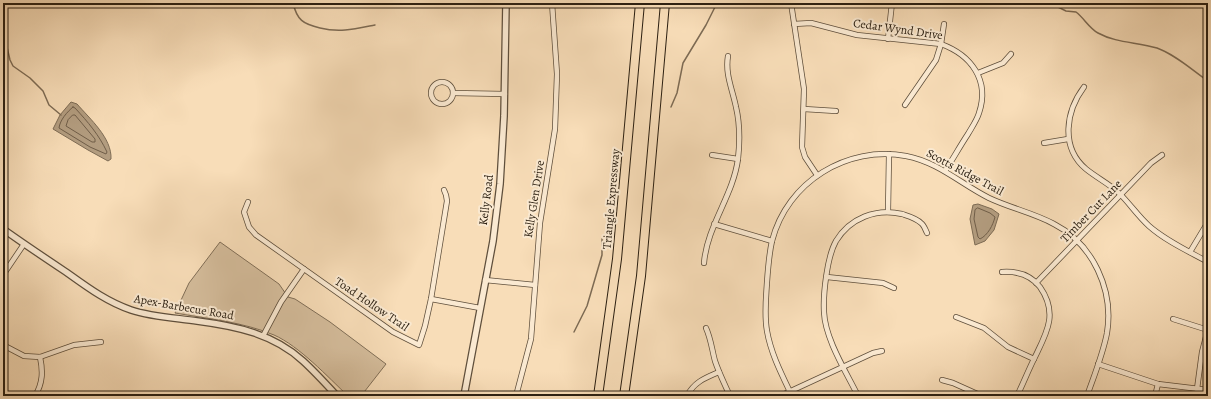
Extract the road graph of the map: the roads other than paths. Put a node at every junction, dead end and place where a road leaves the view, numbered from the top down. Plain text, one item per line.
1 (506, 3) edge
2 (552, 3) edge
3 (640, 3) edge
4 (665, 3) edge
5 (790, 3) edge
6 (892, 3) edge
7 (794, 24) junction
8 (944, 24) dead end
9 (888, 39) junction
10 (941, 44) junction
11 (1011, 54) dead end
12 (728, 56) dead end
13 (978, 73) junction
14 (1084, 87) dead end
15 (453, 93) junction
16 (505, 94) junction
17 (905, 105) dead end
18 (804, 110) junction
19 (836, 111) dead end
20 (1068, 139) junction
21 (1044, 143) dead end
22 (889, 154) junction
23 (712, 155) dead end
24 (1162, 155) dead end
25 (738, 159) junction
26 (945, 171) junction
27 (817, 175) junction
28 (444, 190) dead end
29 (1121, 195) junction
30 (248, 202) dead end
31 (888, 212) junction
32 (1208, 222) edge
33 (714, 224) junction
34 (3, 230) edge
35 (927, 233) dead end
36 (1077, 240) junction
37 (772, 241) junction
38 (24, 244) junction
39 (1190, 252) junction
40 (1208, 262) edge
41 (704, 263) dead end
42 (304, 269) junction
43 (1002, 272) dead end
44 (3, 275) edge
45 (827, 277) junction
46 (485, 280) junction
47 (1036, 282) junction
48 (534, 285) junction
49 (894, 288) dead end
50 (431, 299) junction
51 (480, 308) junction
52 (956, 317) dead end
53 (1173, 319) dead end
54 (706, 328) dead end
55 (1208, 329) edge
56 (263, 336) junction
57 (101, 342) dead end
58 (3, 345) edge
59 (882, 351) dead end
60 (40, 357) junction
61 (1034, 360) junction
62 (1098, 364) junction
63 (843, 366) junction
64 (719, 372) junction
65 (942, 380) dead end
66 (1158, 384) junction
67 (1198, 389) junction
68 (1208, 390) edge
69 (36, 394) edge
70 (791, 394) edge
71 (43, 396) edge
72 (337, 396) edge
73 (464, 396) edge
74 (516, 396) edge
75 (598, 396) edge
76 (624, 396) edge
77 (687, 396) edge
78 (730, 396) edge
79 (780, 396) edge
80 (859, 396) edge
81 (982, 396) edge
82 (1017, 396) edge
83 (1086, 396) edge
84 (1155, 396) edge

1 - 16 street, Kelly Road
2 - 48 street, Kelly Glen Drive
3 - 75 highway, Triangle Expressway
4 - 76 highway
5 - 7 street
6 - 9 street
7 - 9 street, Cedar Wynd Drive
7 - 18 street
8 - 10 street
9 - 10 street, Cedar Wynd Drive
10 - 13 street, Cedar Wynd Drive
10 - 17 street
11 - 13 street
12 - 25 street
13 - 26 street, Cedar Wynd Drive
14 - 20 street
15 - 15 street
15 - 16 street
16 - 46 street, Kelly Road
18 - 19 street
18 - 27 street
20 - 21 street
20 - 29 street
22 - 26 street, Scotts Ridge Trail
22 - 27 street, Scotts Ridge Trail
22 - 31 street
23 - 25 street
24 - 29 street, Timber Cut Lane
25 - 33 street
26 - 36 street, Scotts Ridge Trail
27 - 37 street, Scotts Ridge Trail
28 - 50 street, Toad Hollow Trail
29 - 36 street, Timber Cut Lane
29 - 39 street
30 - 42 street, Toad Hollow Trail
31 - 35 street
31 - 45 street
32 - 39 street
33 - 37 street
33 - 41 street
34 - 38 street, Apex-Barbecue Road
36 - 47 street, Timber Cut Lane
36 - 62 street, Scotts Ridge Trail
37 - 70 street, Scotts Ridge Trail
38 - 44 street
38 - 56 street, Apex-Barbecue Road
39 - 40 street
42 - 50 street, Toad Hollow Trail
42 - 56 street
43 - 47 street
45 - 49 street
45 - 63 street
46 - 48 street
46 - 51 street, Kelly Road
47 - 61 street
48 - 74 street, Kelly Glen Drive
50 - 51 street
51 - 73 street, Kelly Road
52 - 61 street
53 - 55 street
54 - 64 street
55 - 67 street
56 - 72 street, Apex-Barbecue Road
57 - 60 street
58 - 60 street
59 - 63 street
60 - 69 street
61 - 82 street
62 - 66 street
62 - 83 street, Scotts Ridge Trail
63 - 70 street
63 - 80 street
64 - 77 street
64 - 78 street
65 - 81 street
66 - 67 street
66 - 84 street
67 - 68 street
69 - 71 street
70 - 79 street

